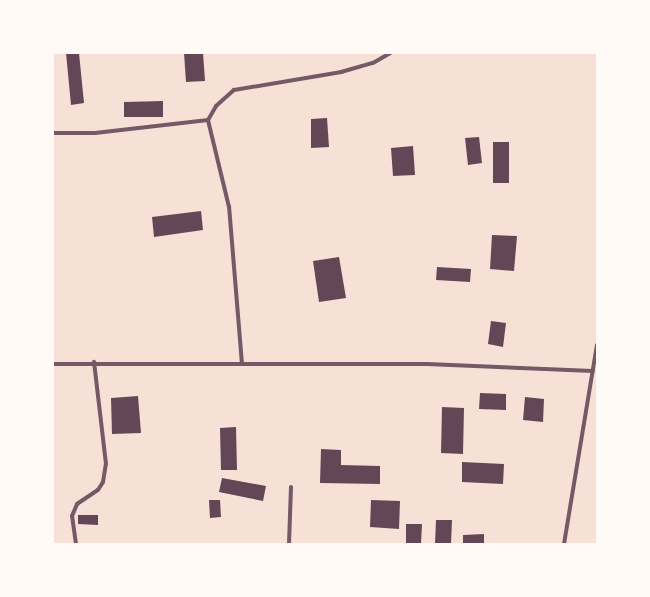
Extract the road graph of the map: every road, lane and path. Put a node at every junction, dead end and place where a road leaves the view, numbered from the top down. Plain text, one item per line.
1 (390, 53) edge
2 (208, 120) junction
3 (53, 133) edge
4 (597, 345) edge
5 (94, 362) junction
6 (53, 364) edge
7 (242, 364) junction
8 (593, 371) junction
9 (291, 487) dead end
10 (76, 544) edge
11 (290, 544) edge
12 (564, 544) edge

1 - 2 street
2 - 3 street
2 - 7 street
4 - 8 street
5 - 6 street
5 - 7 street
5 - 10 street
7 - 8 street
8 - 12 street
9 - 11 street

